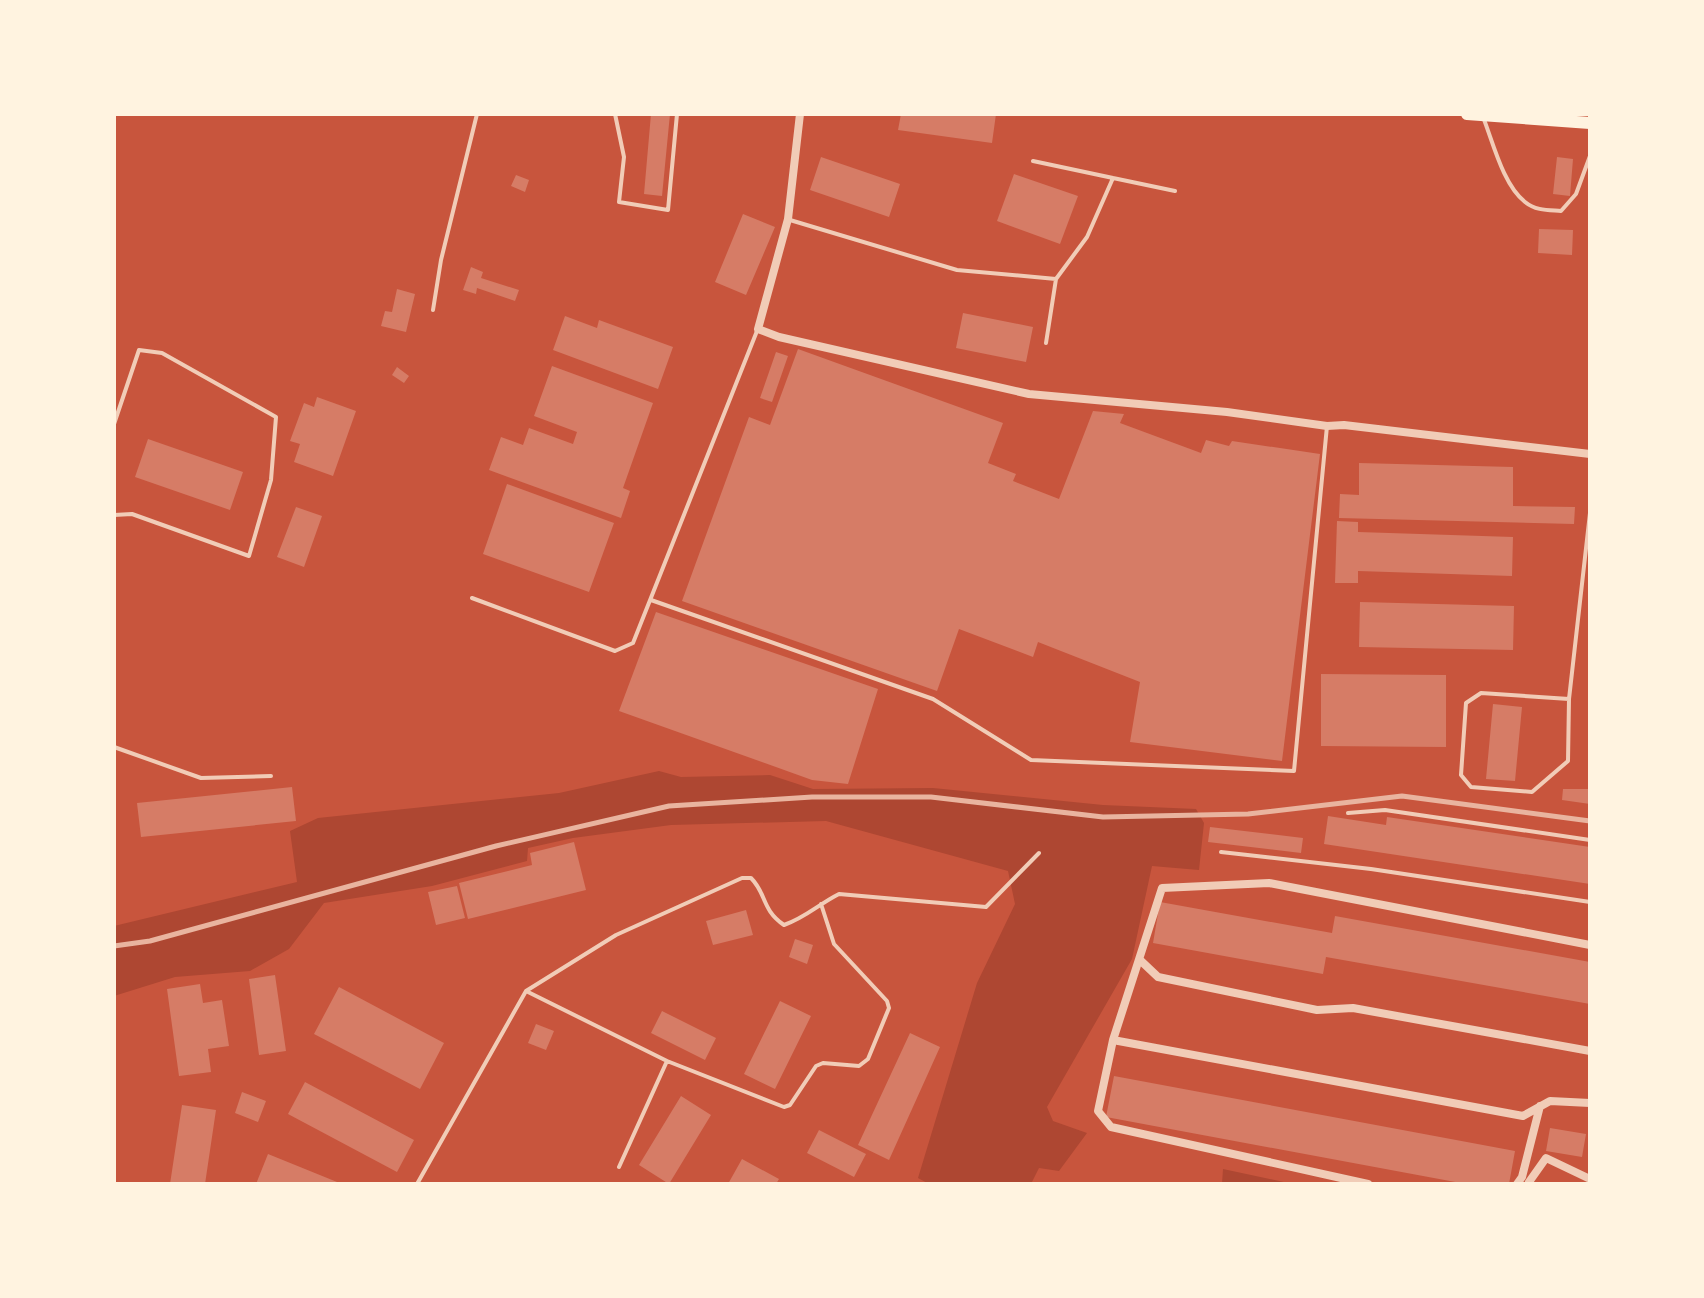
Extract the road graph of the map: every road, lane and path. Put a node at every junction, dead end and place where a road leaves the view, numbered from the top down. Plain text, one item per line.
1 (477, 114) edge
2 (615, 114) edge
3 (677, 114) edge
4 (800, 114) edge
5 (1467, 114) edge
6 (1482, 115) edge
7 (1590, 123) edge
8 (1590, 156) edge
9 (1033, 161) dead end
10 (1113, 178) junction
11 (1175, 191) dead end
12 (788, 219) junction
13 (1056, 279) junction
14 (433, 310) dead end
15 (758, 329) junction
16 (1046, 343) dead end
17 (114, 424) edge
18 (1327, 426) junction
19 (1590, 454) edge
20 (1590, 513) edge
21 (114, 515) edge
22 (472, 598) dead end
23 (651, 600) junction
24 (1569, 699) junction
25 (114, 747) edge
26 (271, 776) dead end
27 (1348, 813) dead end
28 (1590, 840) edge
29 (1221, 852) dead end
30 (1039, 853) dead end
31 (1590, 902) edge
32 (821, 903) junction
33 (1590, 945) edge
34 (1140, 960) junction
35 (526, 991) junction
36 (1113, 1040) junction
37 (1590, 1051) edge
38 (667, 1061) junction
39 (1590, 1103) edge
40 (1540, 1106) junction
41 (619, 1167) dead end
42 (1590, 1179) edge
43 (1528, 1183) edge
44 (417, 1184) edge
45 (1368, 1184) edge
46 (1517, 1184) edge

1 - 14 lane
2 - 3 lane
4 - 12 street
5 - 6 main road
6 - 7 main road
6 - 8 lane
9 - 10 lane
10 - 11 lane
10 - 13 lane
12 - 13 lane
12 - 15 street
13 - 16 lane
15 - 18 street
15 - 23 lane
17 - 21 lane
18 - 19 street
18 - 23 lane
20 - 24 lane
22 - 23 lane
24 - 24 lane
25 - 26 lane
27 - 28 lane
29 - 31 lane
30 - 32 lane
32 - 35 lane
32 - 38 lane
33 - 34 street
34 - 36 street
34 - 37 street
35 - 38 lane
35 - 44 lane
36 - 40 street
36 - 45 street
38 - 41 lane
39 - 40 street
40 - 46 street
42 - 43 street

